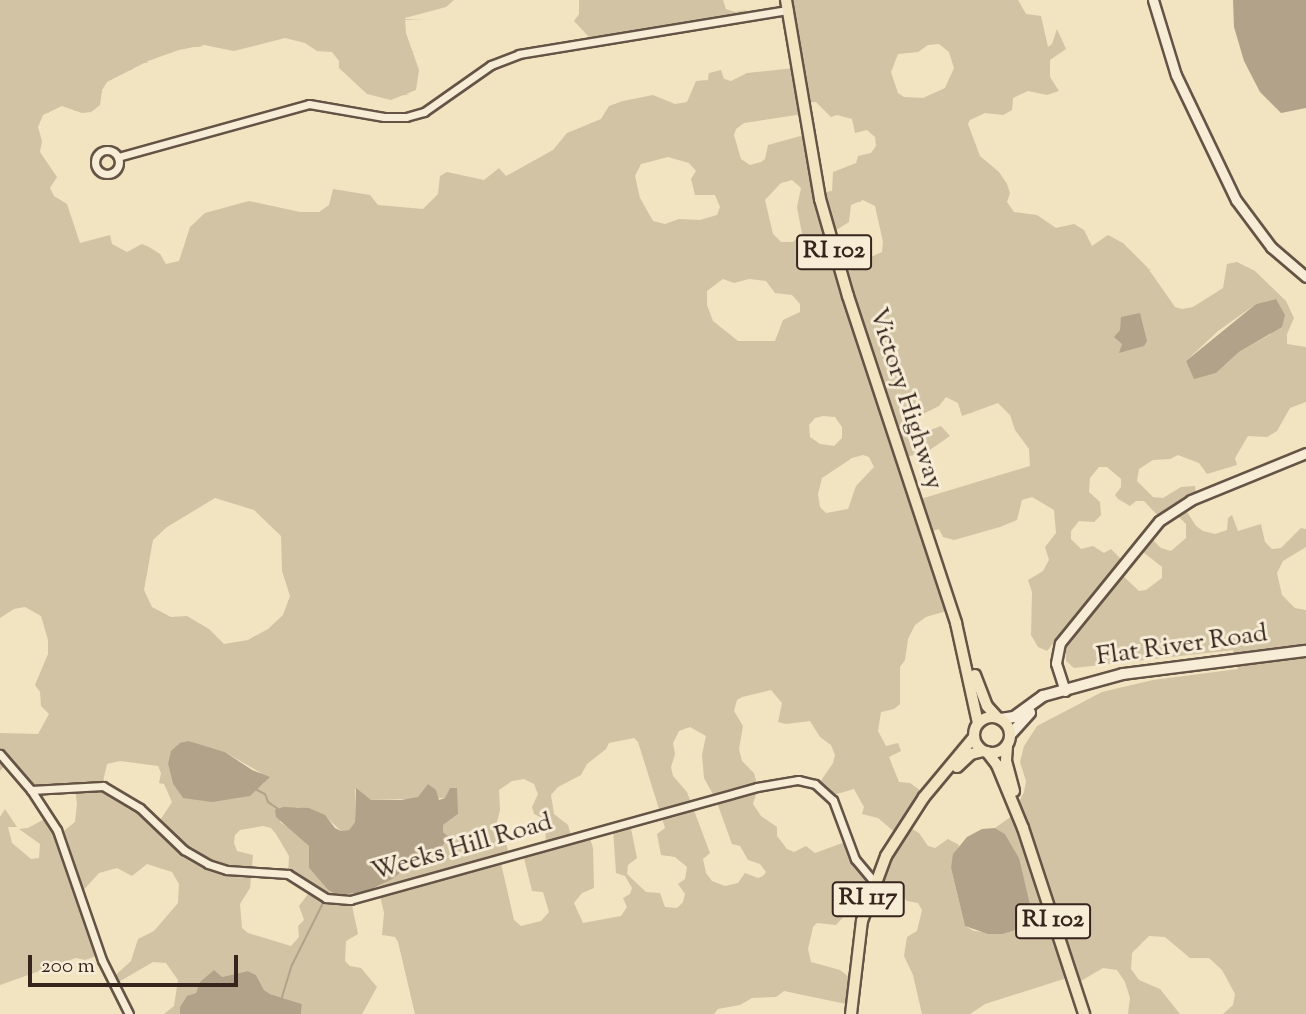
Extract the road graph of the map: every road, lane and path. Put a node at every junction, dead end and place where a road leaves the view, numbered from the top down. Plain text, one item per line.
1 (1153, 0) edge
2 (787, 5) edge
3 (118, 157) dead end
4 (1306, 277) edge
5 (1306, 453) edge
6 (962, 644) junction
7 (1306, 652) edge
8 (1065, 691) junction
9 (999, 718) junction
10 (978, 723) junction
11 (974, 737) junction
12 (1009, 740) junction
13 (985, 752) junction
14 (0, 754) edge
15 (31, 790) junction
16 (924, 797) junction
17 (1023, 828) junction
18 (874, 882) junction
19 (129, 1014) edge
20 (851, 1014) edge
21 (1084, 1014) edge

1 - 4 street
2 - 3 street
2 - 6 main road, Victory Highway / RI 102
5 - 8 street
6 - 9 main road, Victory Highway / RI 102
6 - 10 main road, Victory Highway / RI 102
7 - 8 main road, Flat River Road
8 - 9 main road, Flat River Road
8 - 12 main road, Flat River Road
9 - 10 main road
9 - 12 main road
10 - 11 main road
11 - 13 main road
11 - 16 main road
12 - 13 main road
12 - 17 main road, RI 102
13 - 16 main road, RI 117
13 - 17 main road, RI 102
14 - 15 street
15 - 18 street, Weeks Hill Road
15 - 19 street
16 - 18 main road, RI 117
17 - 21 main road, RI 102
18 - 20 main road, RI 117

